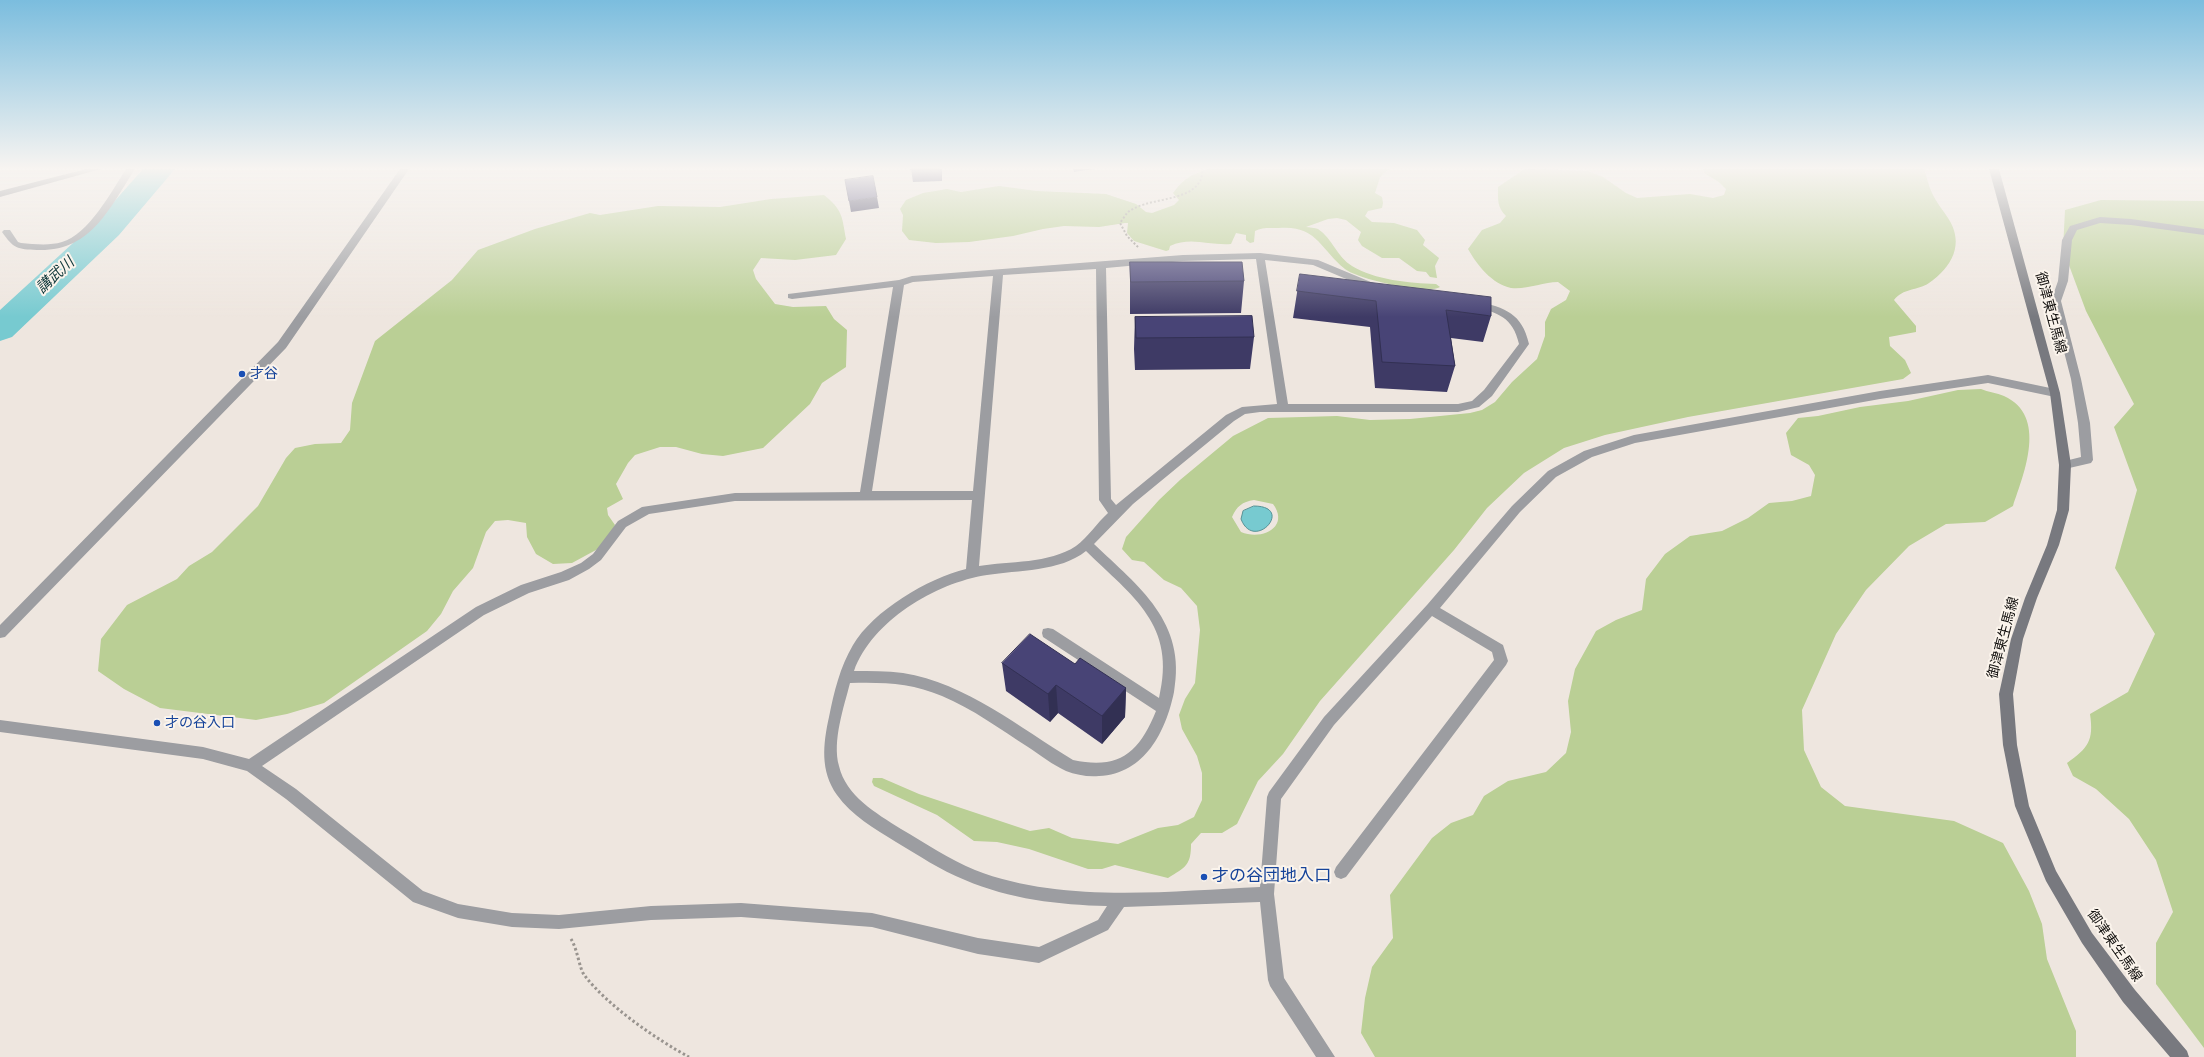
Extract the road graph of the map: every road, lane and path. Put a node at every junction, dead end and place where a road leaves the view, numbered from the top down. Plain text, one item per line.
1 (96, 218) edge
2 (371, 218) edge
3 (1122, 218) edge
4 (2007, 218) edge
5 (7, 232) dead end
6 (2204, 232) edge
7 (1145, 246) dead end
8 (1260, 256) junction
9 (1101, 265) junction
10 (998, 273) junction
11 (900, 283) junction
12 (1382, 289) edge
13 (792, 296) dead end
14 (1466, 302) edge
15 (2055, 393) junction
16 (1283, 408) junction
17 (2065, 465) junction
18 (978, 495) junction
19 (865, 496) junction
20 (1116, 513) junction
21 (1086, 543) junction
22 (972, 572) junction
23 (1431, 609) junction
24 (0, 633) edge
25 (1048, 633) dead end
26 (846, 677) junction
27 (1164, 709) junction
28 (0, 726) edge
29 (251, 766) junction
30 (1341, 872) dead end
31 (1267, 894) junction
32 (1120, 899) junction
33 (559, 922) junction
34 (689, 1057) edge
35 (1327, 1057) edge
36 (2181, 1057) edge

1 - 5 street
2 - 24 street
3 - 7 path
4 - 15 main road, 御津東生馬線
6 - 17 street
8 - 9 street
8 - 12 street
8 - 16 street
9 - 10 street
9 - 20 street
10 - 11 street
10 - 18 street
11 - 13 street
11 - 19 street
14 - 16 street
15 - 17 main road, 御津東生馬線
15 - 23 street
16 - 20 street
17 - 36 main road, 御津東生馬線
18 - 19 street
18 - 22 street
19 - 29 street
20 - 21 street
21 - 22 street
21 - 27 street
22 - 26 street
23 - 30 street
23 - 31 street
25 - 27 street
26 - 27 street
26 - 32 street
28 - 29 street
29 - 33 street
31 - 32 street
31 - 35 street
32 - 33 street
33 - 34 path

